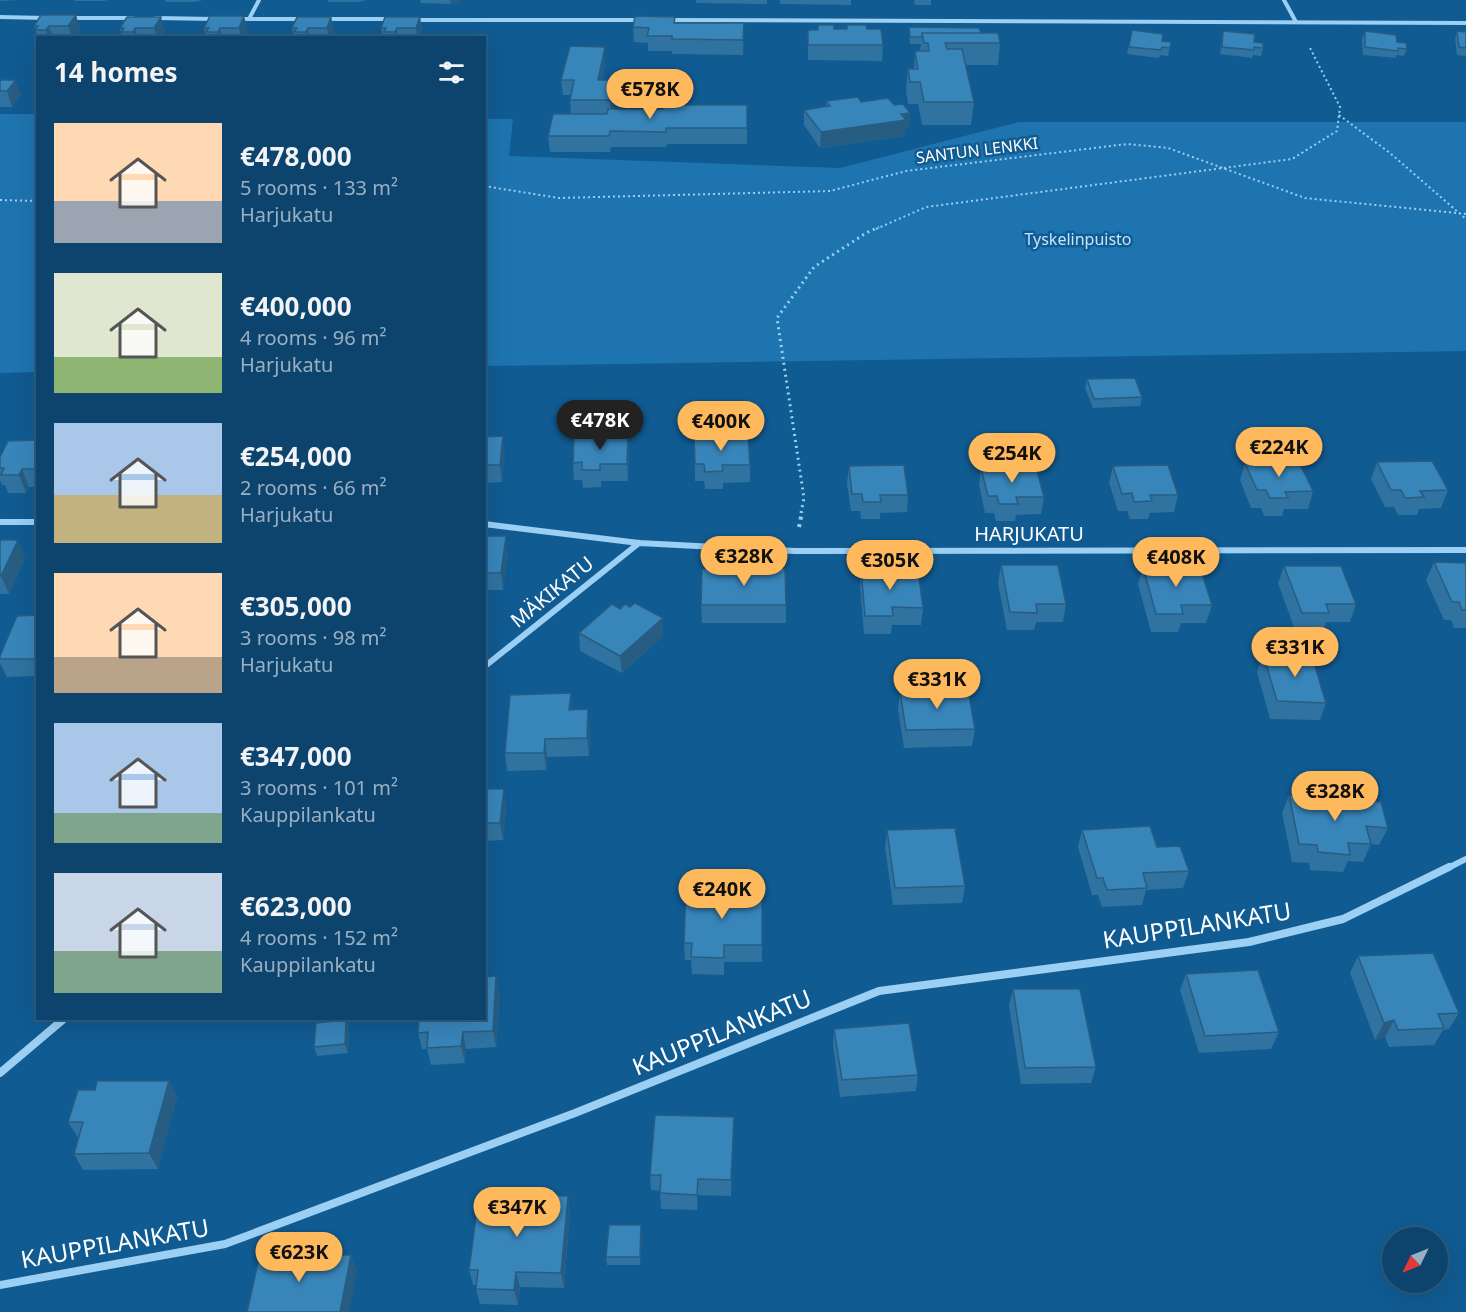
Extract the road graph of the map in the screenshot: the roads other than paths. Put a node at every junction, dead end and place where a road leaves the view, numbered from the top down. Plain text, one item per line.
1 (259, 0) edge
2 (1284, 0) edge
3 (0, 17) edge
4 (46, 18) edge
5 (58, 18) edge
6 (142, 18) edge
7 (154, 18) edge
8 (225, 19) edge
9 (237, 19) edge
10 (249, 19) junction
11 (309, 19) edge
12 (320, 19) edge
13 (392, 20) edge
14 (404, 20) edge
15 (642, 20) edge
16 (665, 20) edge
17 (1296, 22) junction
18 (1466, 23) edge
19 (0, 522) edge
20 (36, 522) edge
21 (486, 524) edge
22 (639, 543) junction
23 (1466, 549) edge
24 (486, 665) edge
25 (1466, 859) edge
26 (63, 1020) edge
27 (0, 1073) edge
28 (0, 1285) edge

1 - 10 street
2 - 17 street
3 - 4 street
5 - 6 street
7 - 8 street
9 - 10 street
10 - 11 street
12 - 13 street
14 - 15 street
16 - 17 street
17 - 18 street
19 - 20 street
21 - 22 street, HARJUKATU
22 - 23 street, HARJUKATU
22 - 24 street, MÄKIKATU
25 - 28 street, KAUPPILANKATU
26 - 27 street

